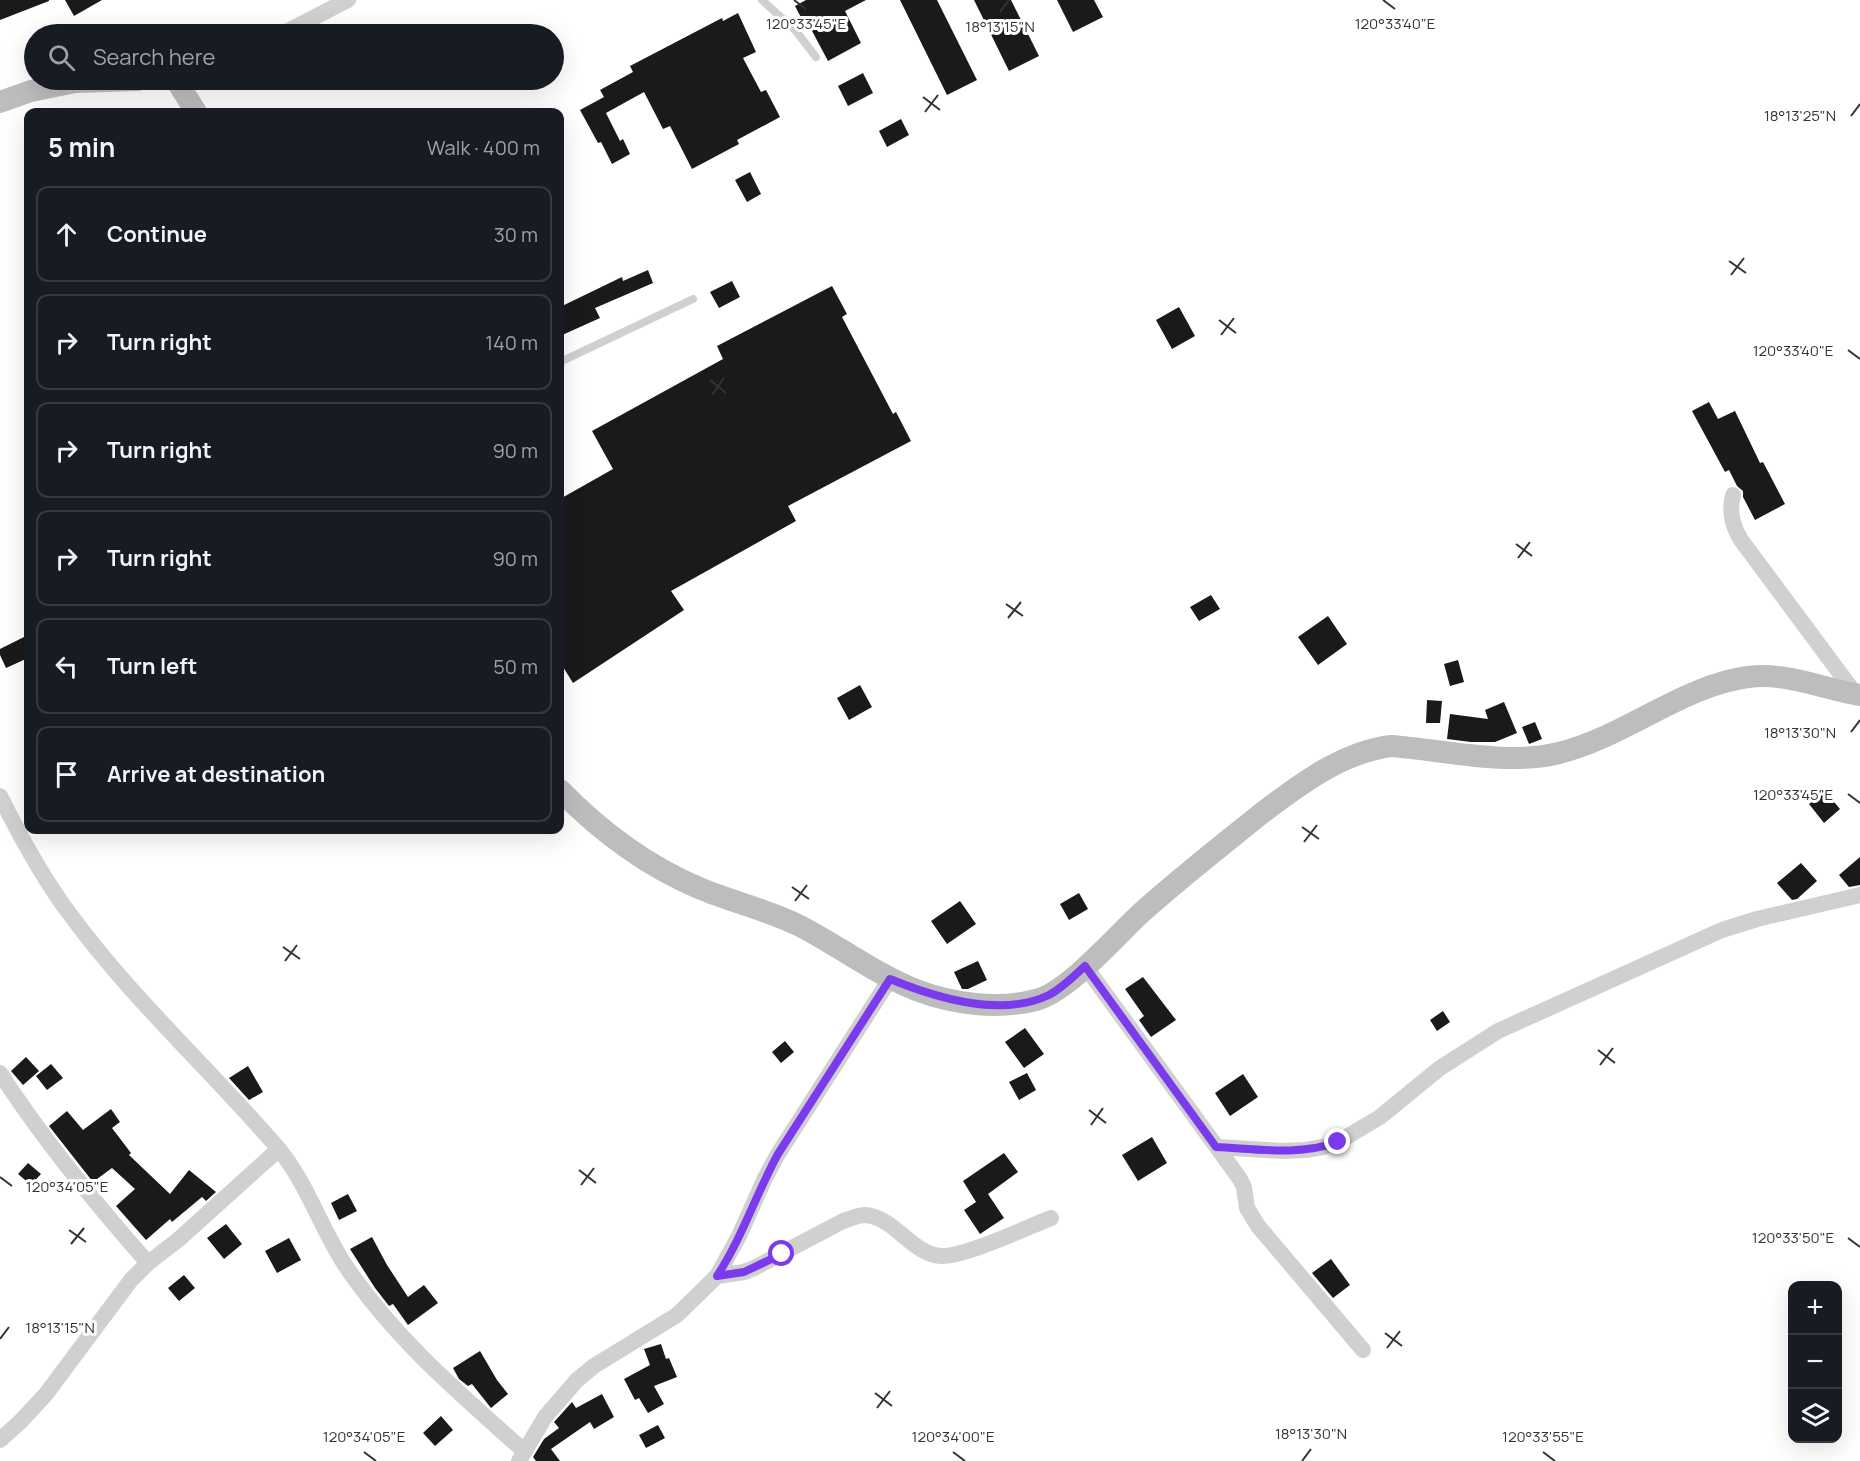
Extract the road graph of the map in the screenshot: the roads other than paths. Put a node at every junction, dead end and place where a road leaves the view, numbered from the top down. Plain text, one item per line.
1 (348, 0) edge
2 (762, 0) edge
3 (301, 24) edge
4 (816, 57) dead end
5 (37, 90) edge
6 (183, 90) edge
7 (0, 102) edge
8 (194, 108) edge
9 (693, 299) dead end
10 (564, 360) edge
11 (1733, 495) dead end
12 (1858, 696) edge
13 (564, 794) edge
14 (0, 796) edge
15 (1860, 895) edge
16 (1085, 966) junction
17 (890, 979) junction
18 (0, 1073) edge
19 (1216, 1147) junction
20 (279, 1149) junction
21 (1051, 1218) dead end
22 (148, 1263) junction
23 (717, 1276) junction
24 (1363, 1350) dead end
25 (0, 1440) edge
26 (522, 1456) edge

1 - 3 street
2 - 4 lane
5 - 7 street
6 - 8 street
9 - 10 lane
11 - 12 street
12 - 16 street
13 - 17 street
14 - 20 street
15 - 19 street
16 - 17 street
16 - 19 street
17 - 23 street
18 - 22 street
19 - 24 street
20 - 22 street
20 - 26 street
21 - 23 street
22 - 25 street
23 - 26 street

